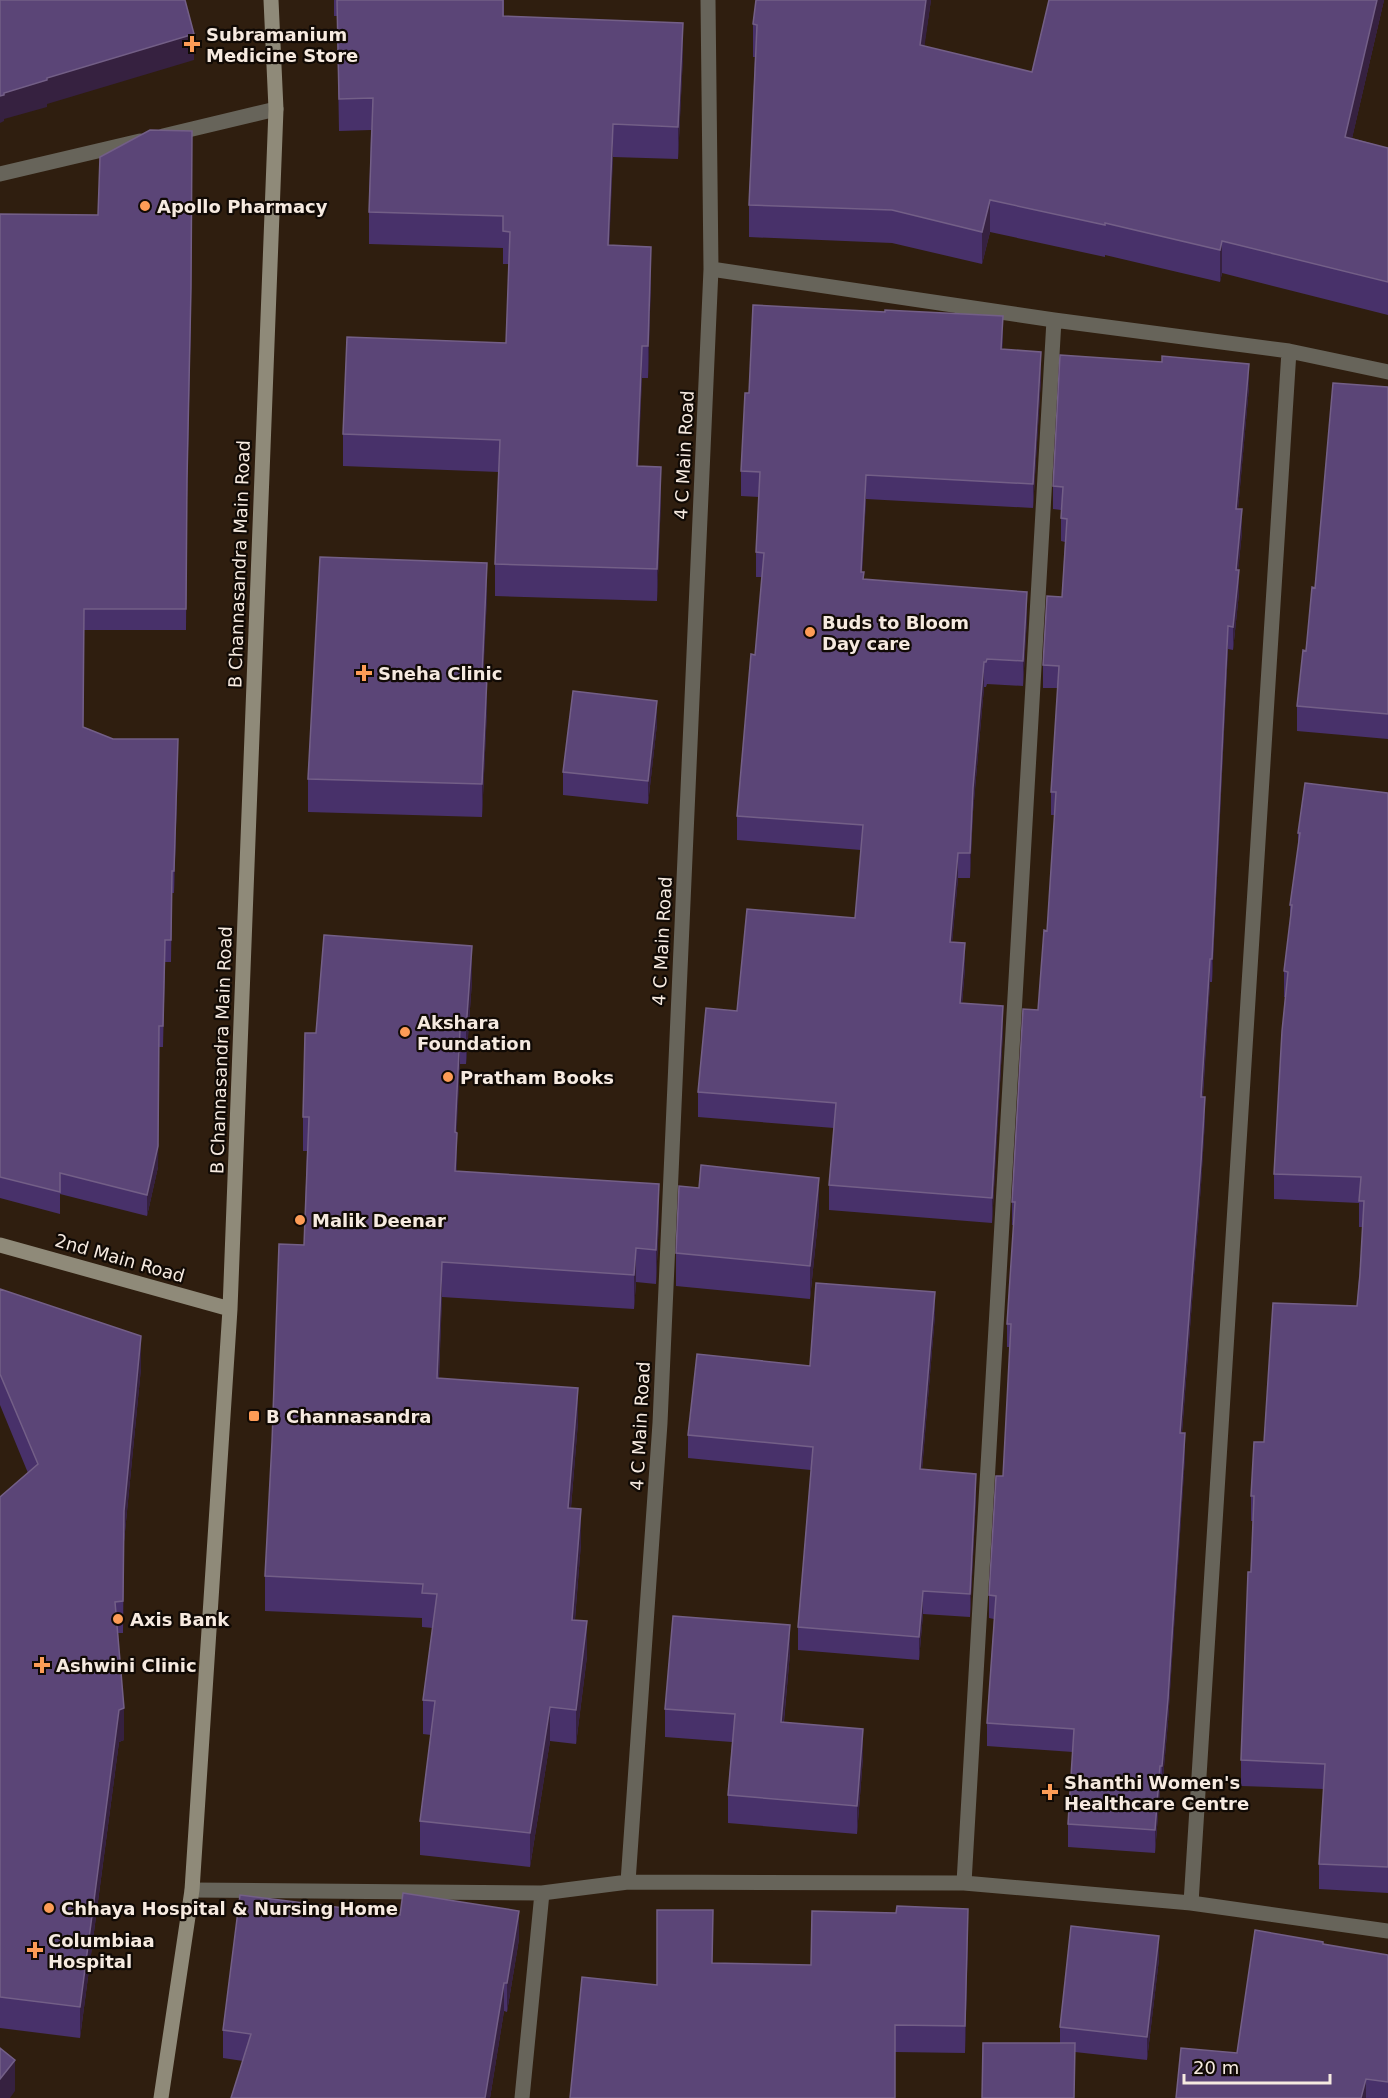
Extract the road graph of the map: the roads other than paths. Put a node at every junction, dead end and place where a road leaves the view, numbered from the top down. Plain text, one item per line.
1 (271, 0) edge
2 (708, 0) edge
3 (276, 109) junction
4 (0, 174) edge
5 (711, 269) junction
6 (1054, 320) junction
7 (1289, 351) junction
8 (1388, 372) edge
9 (0, 1245) edge
10 (230, 1309) junction
11 (628, 1882) junction
12 (964, 1883) junction
13 (192, 1890) junction
14 (542, 1893) junction
15 (1191, 1903) junction
16 (1388, 1931) edge
17 (161, 2098) edge
18 (522, 2098) edge

1 - 3 street, B Channasandra Main Road
2 - 5 street, 4 C Main Road
3 - 4 street
3 - 10 street, B Channasandra Main Road
5 - 6 street
5 - 11 street, 4 C Main Road
6 - 7 street
6 - 12 street
7 - 8 street
7 - 15 street
9 - 10 street, 2nd Main Road
10 - 13 street, B Channasandra Main Road
11 - 12 street
11 - 14 street
12 - 15 street
13 - 14 street
13 - 17 street, B Channasandra Main Road
14 - 18 street
15 - 16 street

